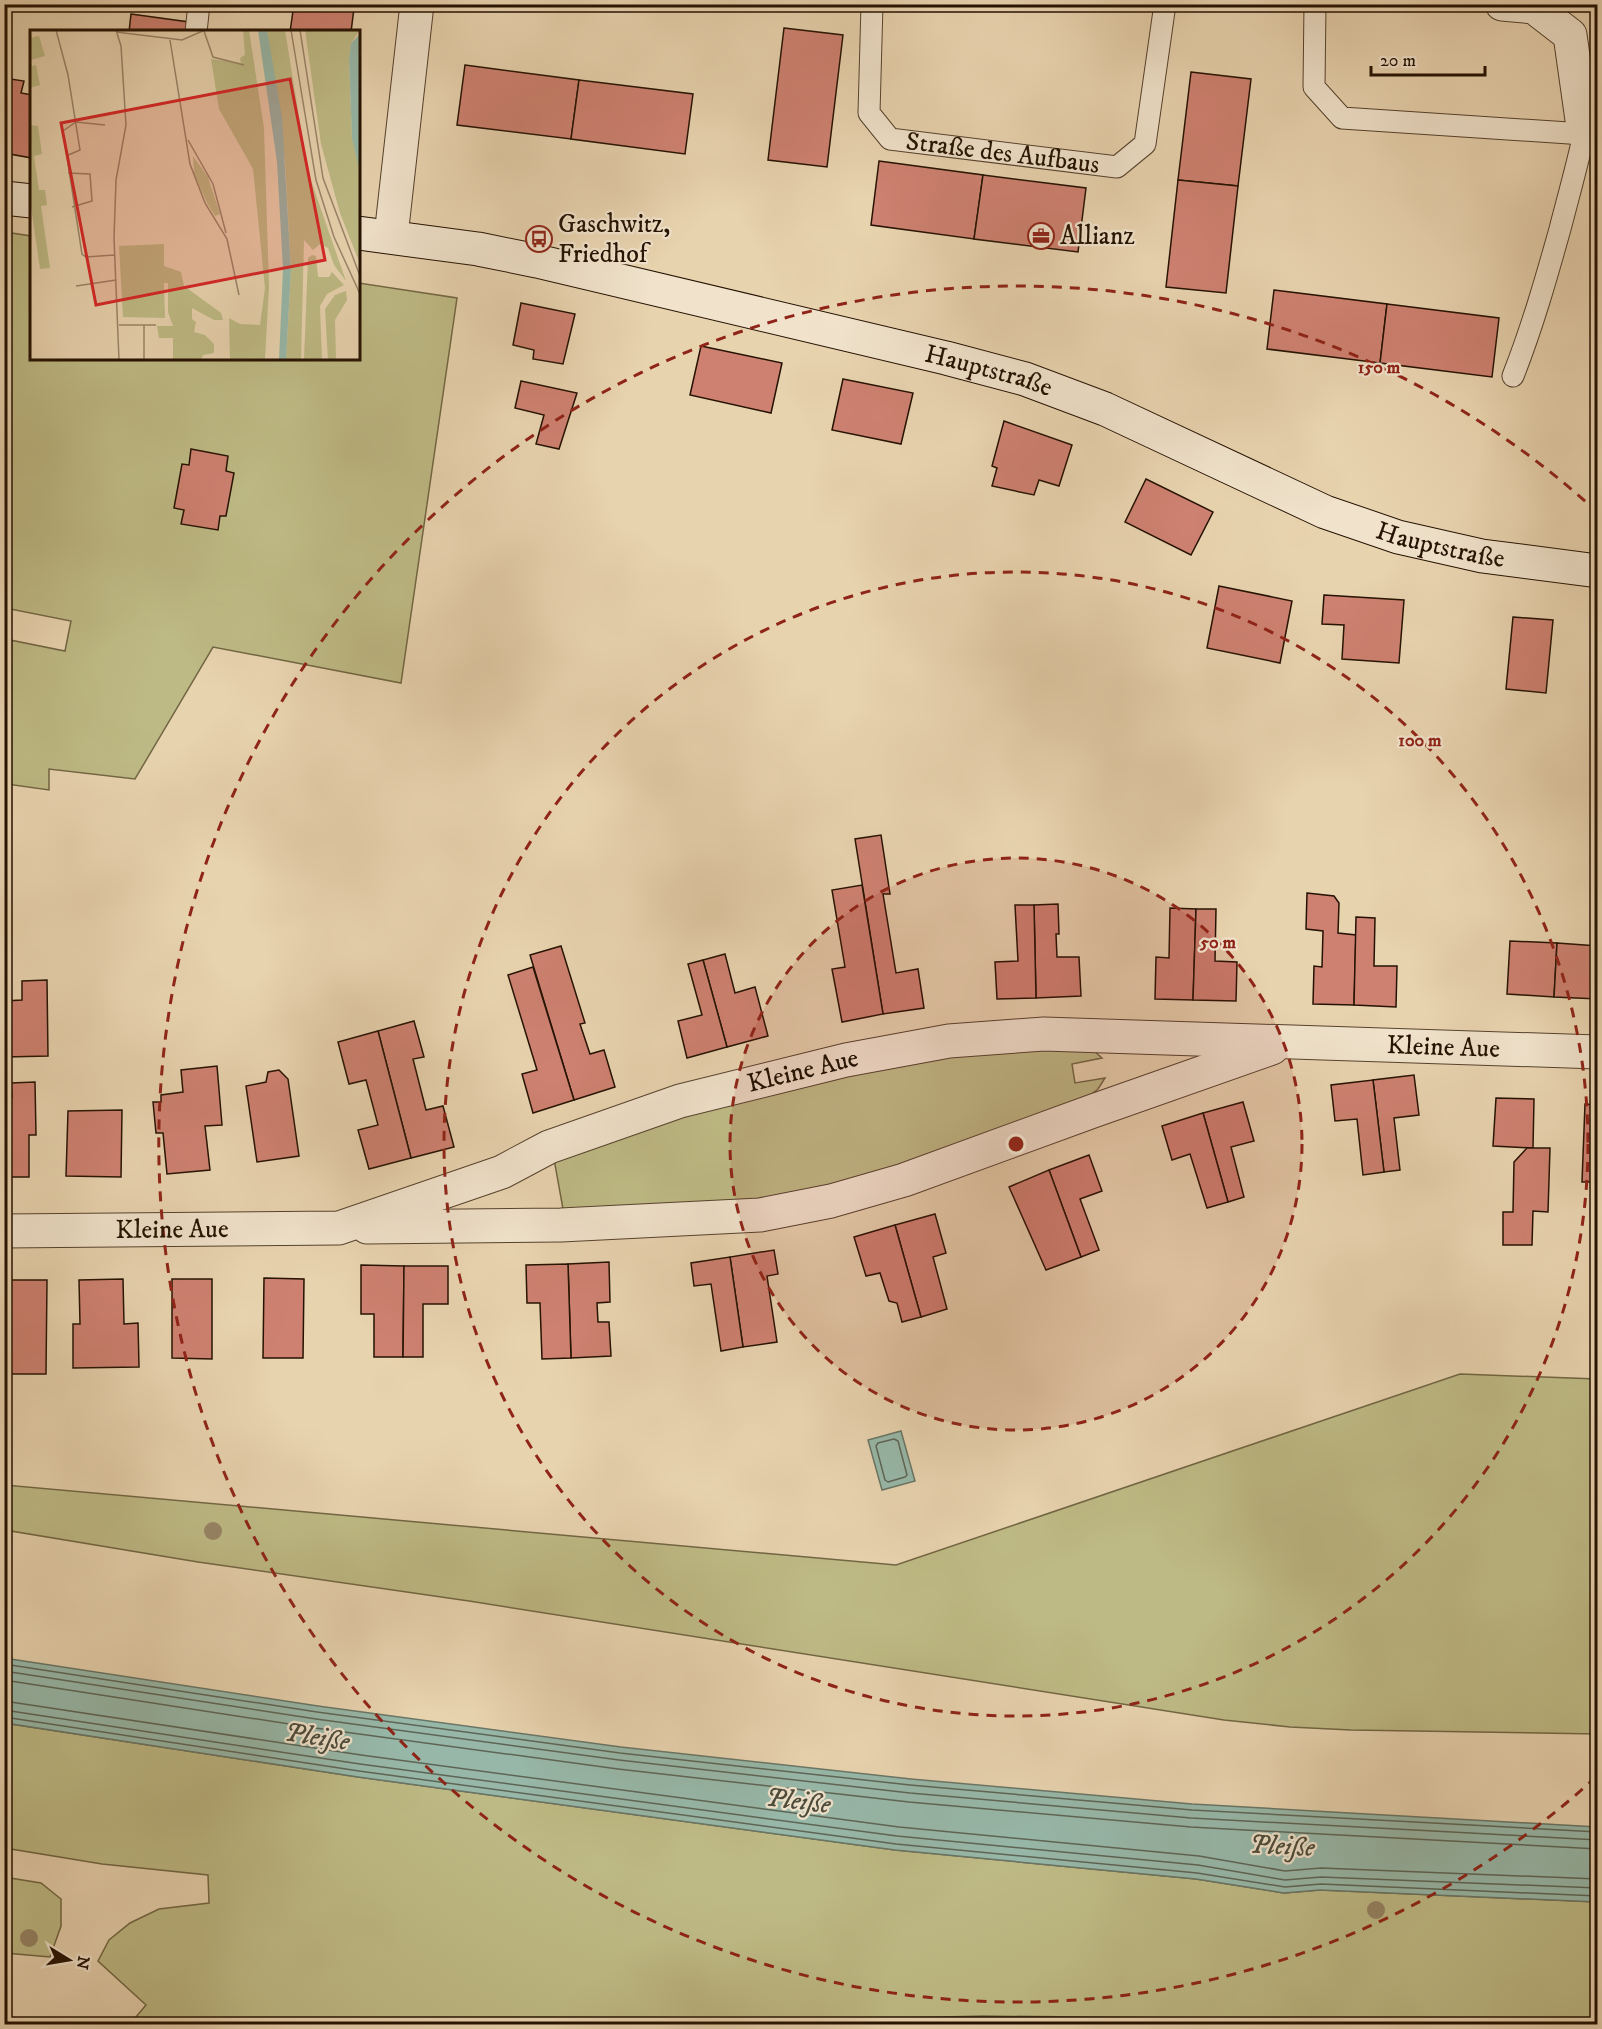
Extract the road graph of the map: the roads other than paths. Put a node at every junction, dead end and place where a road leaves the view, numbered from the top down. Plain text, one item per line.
1 (199, 4) edge
2 (417, 4) edge
3 (872, 4) edge
4 (1165, 4) edge
5 (1315, 4) edge
6 (1502, 4) edge
7 (196, 30) edge
8 (1591, 134) edge
9 (4, 198) edge
10 (30, 201) edge
11 (360, 233) edge
12 (391, 236) junction
13 (1513, 376) dead end
14 (1598, 571) edge
15 (1290, 1042) junction
16 (1598, 1052) edge
17 (339, 1228) junction
18 (4, 1231) edge

1 - 7 lane
2 - 12 street
3 - 4 lane, Straße des Aufbaus
5 - 8 lane
6 - 8 street
8 - 13 lane
9 - 10 street
11 - 12 street, Hauptstraße
12 - 14 street, Hauptstraße
15 - 16 street, Kleine Aue
15 - 17 street, Kleine Aue
15 - 17 street, Kleine Aue
17 - 18 street, Kleine Aue

